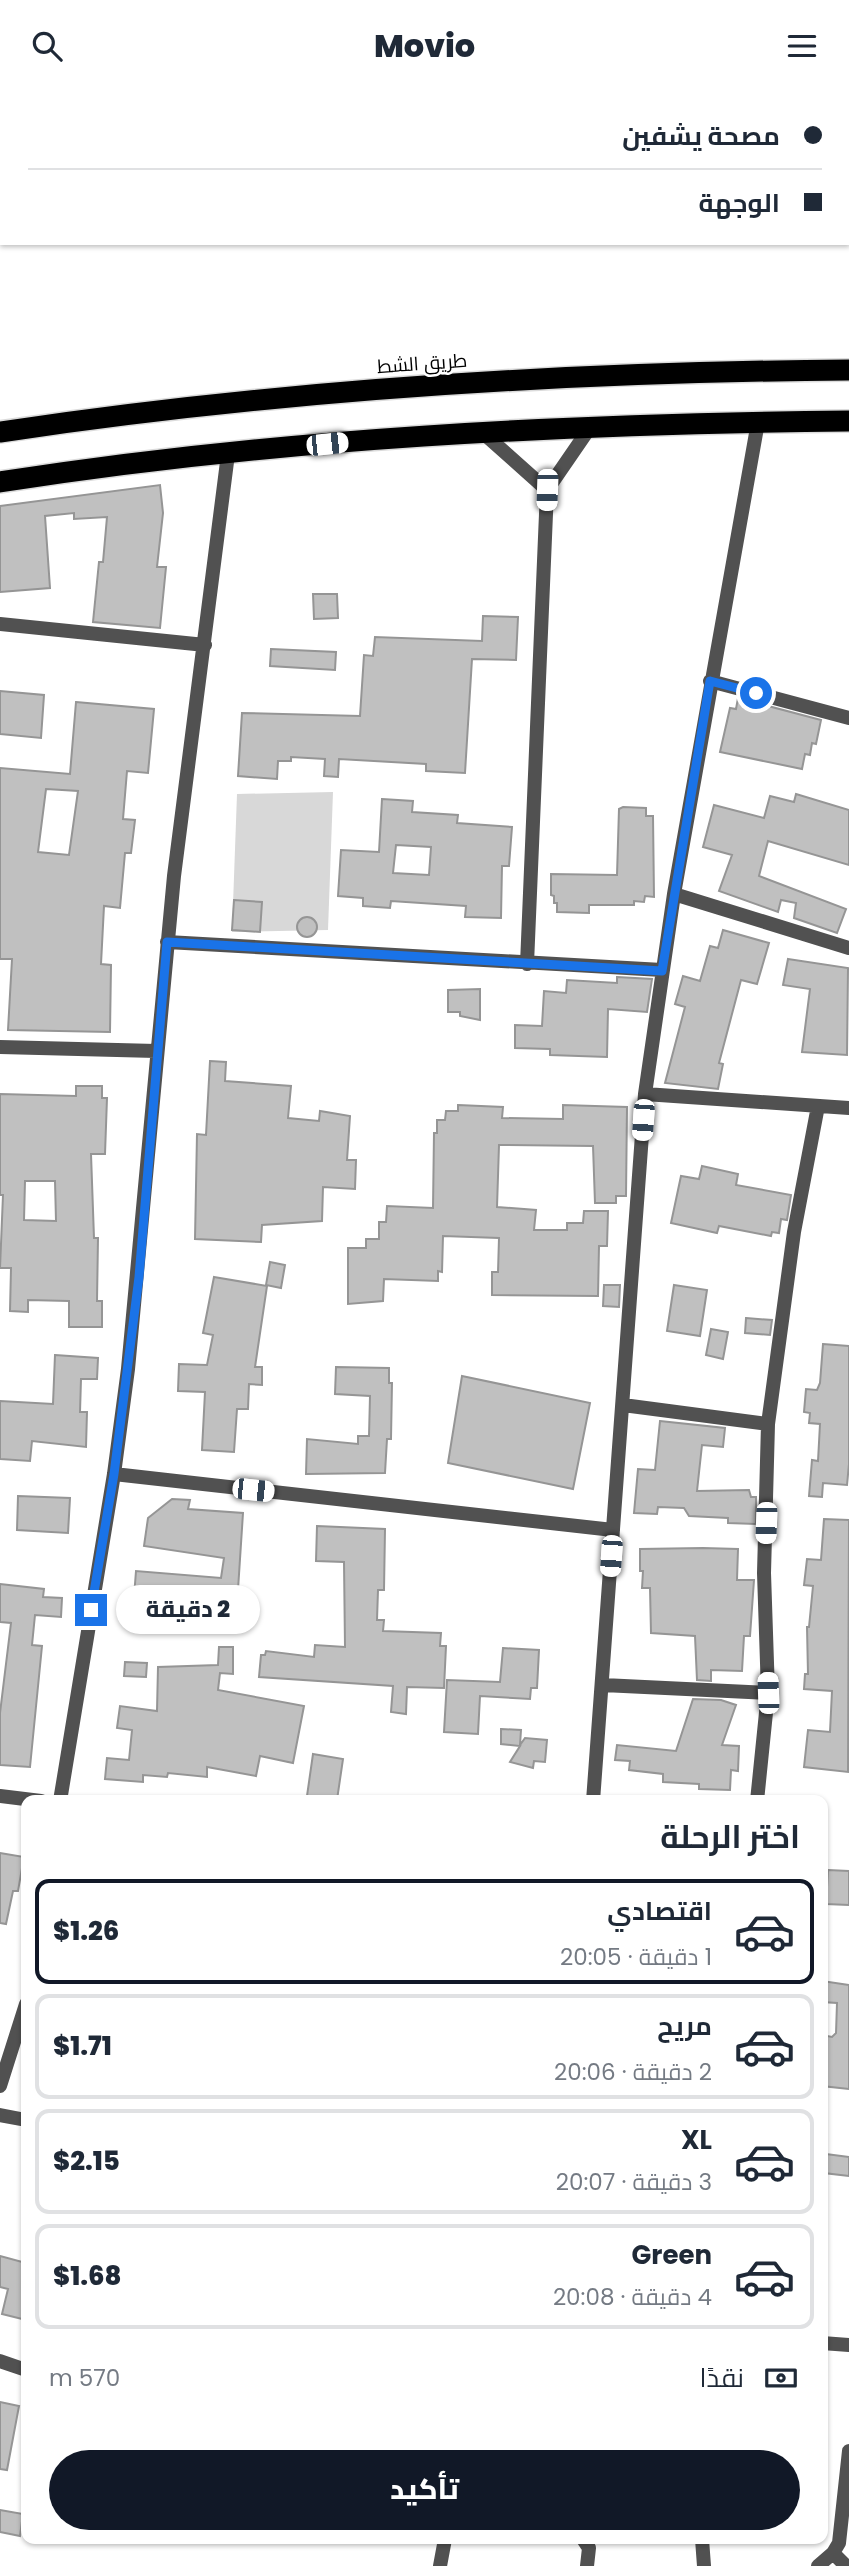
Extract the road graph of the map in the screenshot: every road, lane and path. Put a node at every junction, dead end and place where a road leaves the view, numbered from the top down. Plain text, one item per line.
1 (849, 370) edge
2 (849, 421) edge
3 (758, 422) junction
4 (591, 426) junction
5 (0, 432) edge
6 (482, 432) junction
7 (228, 454) junction
8 (0, 482) edge
9 (547, 490) junction
10 (0, 624) edge
11 (205, 645) junction
12 (710, 681) junction
13 (849, 717) edge
14 (674, 894) junction
15 (167, 942) junction
16 (849, 948) edge
17 (527, 964) junction
18 (662, 971) junction
19 (0, 1047) edge
20 (156, 1051) junction
21 (645, 1094) junction
22 (818, 1106) junction
23 (849, 1108) edge
24 (623, 1405) junction
25 (768, 1424) junction
26 (114, 1474) junction
27 (613, 1530) junction
28 (603, 1685) junction
29 (768, 1693) junction
30 (61, 1795) edge
31 (594, 1795) edge
32 (758, 1795) edge
33 (0, 1796) edge
34 (21, 1799) edge
35 (21, 2015) edge
36 (7, 2044) edge
37 (0, 2086) edge
38 (0, 2115) edge
39 (21, 2119) edge
40 (828, 2343) edge
41 (849, 2345) edge
42 (0, 2361) edge
43 (21, 2368) edge
44 (849, 2451) edge
45 (444, 2544) edge
46 (586, 2544) edge
47 (702, 2544) edge
48 (833, 2553) junction
49 (440, 2566) edge
50 (587, 2566) edge
51 (704, 2566) edge
52 (818, 2566) edge
53 (846, 2566) edge

1 - 5 highway, طريق الشط
2 - 3 highway
3 - 4 highway
3 - 12 street
4 - 6 highway
4 - 9 street
6 - 7 highway
6 - 9 street
7 - 8 highway
7 - 11 street
9 - 17 street
10 - 11 street
11 - 15 street
12 - 13 street
12 - 14 street
14 - 16 street
14 - 18 street
15 - 17 street
15 - 20 street
17 - 18 street
18 - 21 street
19 - 20 street
20 - 26 street
21 - 22 street
21 - 24 street
22 - 23 street
22 - 25 street
24 - 25 street
24 - 27 street
25 - 29 street
26 - 27 street
26 - 30 street
27 - 28 street
28 - 29 street
28 - 31 street
29 - 32 street
33 - 34 street
35 - 36 street
36 - 37 street
38 - 39 street
40 - 41 street
42 - 43 street
44 - 48 street
45 - 49 street
46 - 50 street
47 - 51 street
48 - 52 street
48 - 53 street

